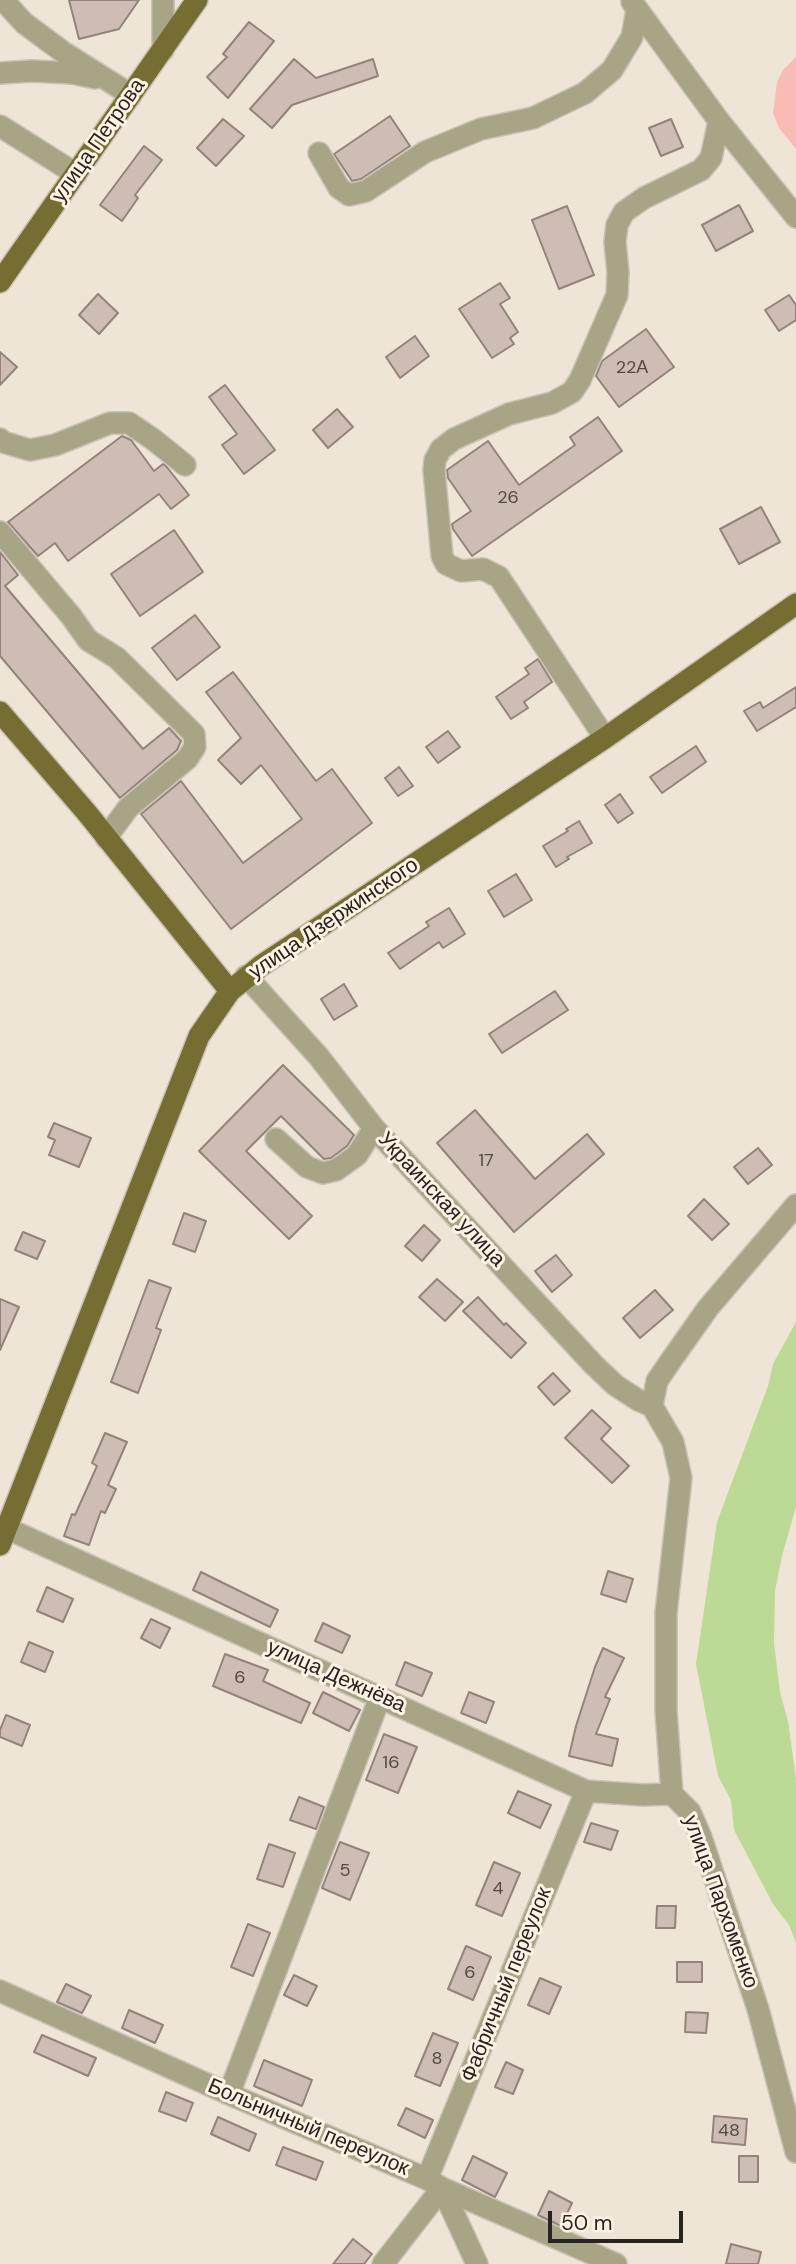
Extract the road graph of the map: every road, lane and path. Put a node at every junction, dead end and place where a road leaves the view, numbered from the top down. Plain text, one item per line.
1 (3, 0) edge
2 (163, 0) edge
3 (197, 0) edge
4 (634, 5) edge
5 (163, 50) junction
6 (0, 73) edge
7 (106, 80) junction
8 (131, 95) junction
9 (719, 121) junction
10 (0, 126) edge
11 (319, 153) dead end
12 (76, 174) junction
13 (796, 216) edge
14 (0, 282) edge
15 (0, 439) edge
16 (185, 465) dead end
17 (0, 532) edge
18 (796, 604) edge
19 (0, 712) edge
20 (605, 738) junction
21 (106, 838) junction
22 (246, 976) junction
23 (230, 992) junction
24 (374, 1128) junction
25 (276, 1139) dead end
26 (796, 1205) edge
27 (652, 1406) junction
28 (3, 1537) edge
29 (380, 1697) junction
30 (586, 1791) junction
31 (672, 1794) junction
32 (0, 1991) edge
33 (229, 2094) junction
34 (796, 2152) edge
35 (435, 2183) junction
36 (383, 2264) edge
37 (477, 2264) edge
38 (616, 2264) edge

1 - 7 street
2 - 5 street
3 - 5 main road, улица Петрова
4 - 9 street
4 - 11 street
5 - 8 main road, улица Петрова
6 - 7 street
7 - 8 street
8 - 12 main road, улица Петрова
9 - 13 street
9 - 20 street
10 - 12 street
12 - 14 main road, улица Петрова
15 - 16 street
17 - 21 street
18 - 20 main road, улица Дзержинского
19 - 21 main road
20 - 22 main road, улица Дзержинского
21 - 23 main road
22 - 23 main road, улица Дзержинского
22 - 24 street, Украинская улица
23 - 28 main road, улица Дзержинского
24 - 25 street
24 - 27 street, Украинская улица
26 - 27 street
27 - 31 street, улица Пархоменко
28 - 29 street, улица Дежнёва
29 - 30 street, улица Дежнёва
29 - 33 street
30 - 31 street, улица Дежнёва
30 - 35 street, Фабричный переулок
31 - 34 street, улица Пархоменко
32 - 33 street, Больничный переулок
33 - 35 street, Больничный переулок
35 - 36 street, Фабричный переулок
35 - 37 street
35 - 38 street, Больничный переулок

